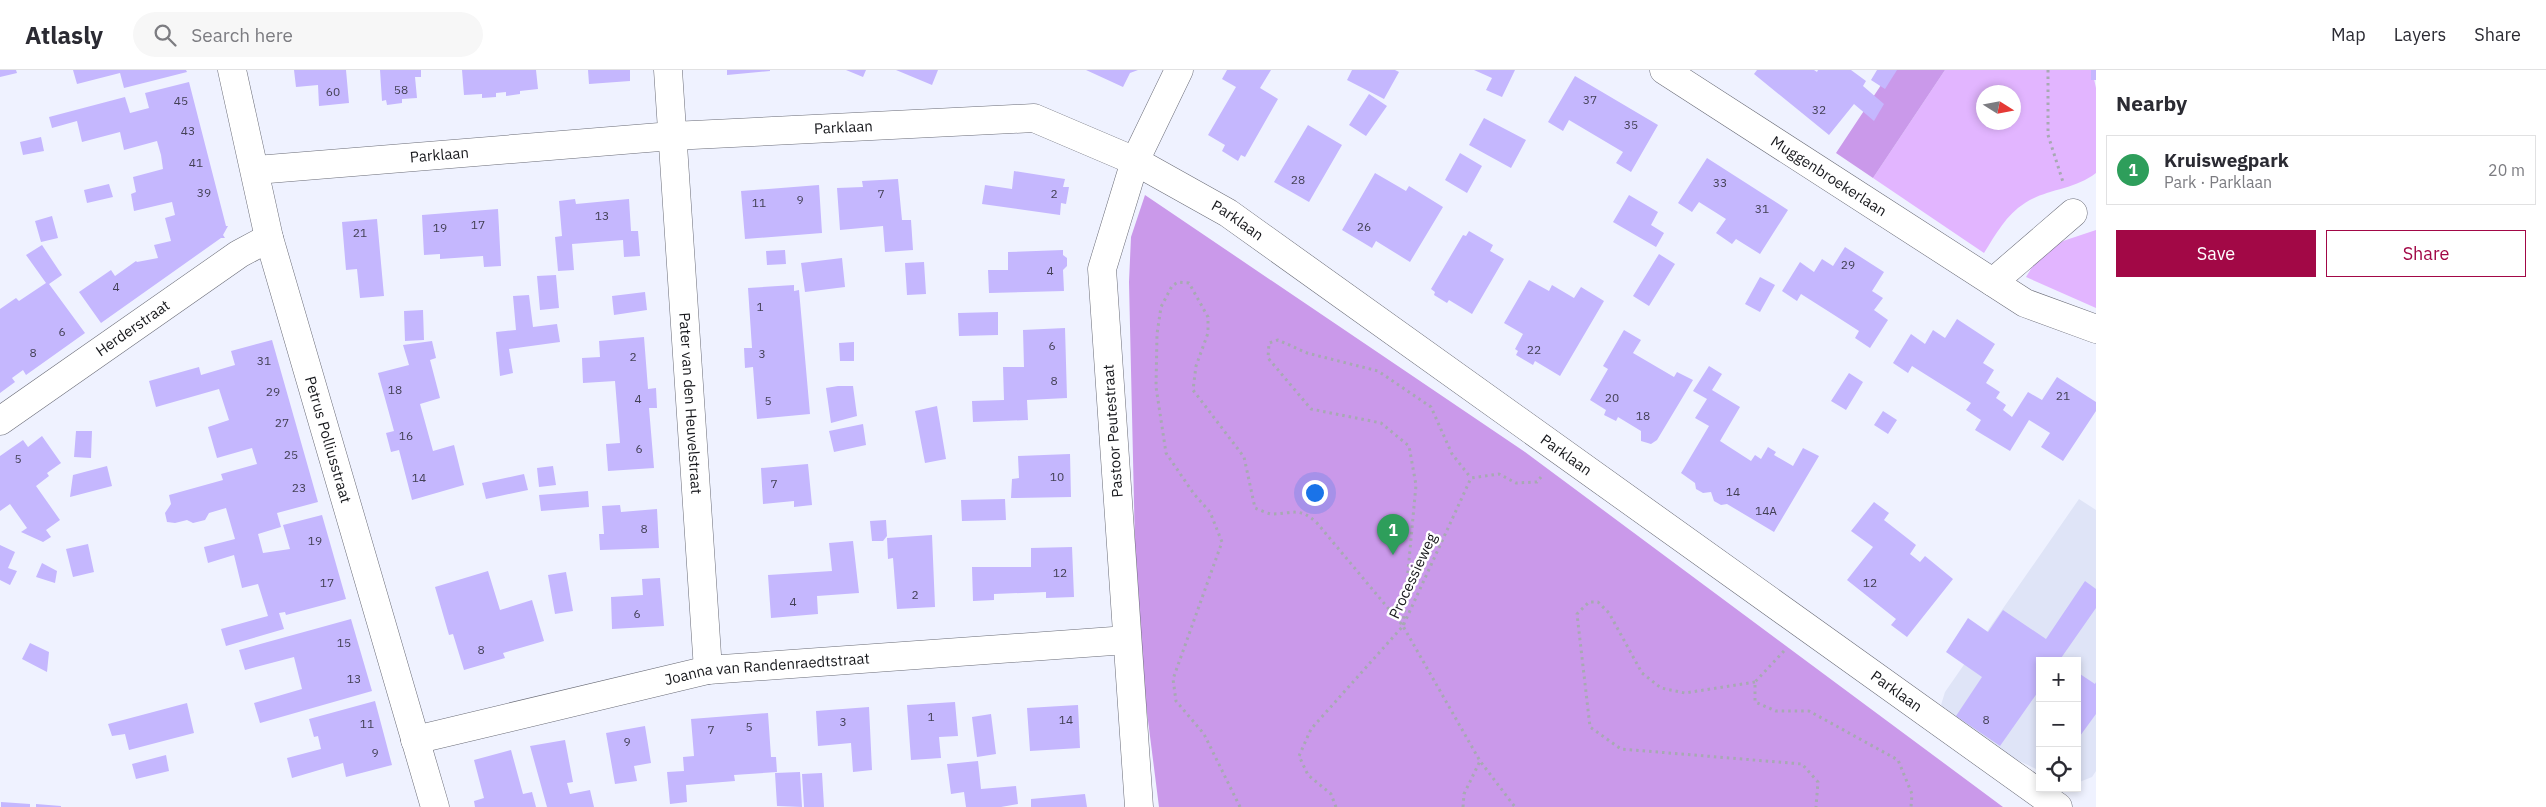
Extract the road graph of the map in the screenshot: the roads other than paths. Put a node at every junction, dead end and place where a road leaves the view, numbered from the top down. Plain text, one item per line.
1 (232, 70) edge
2 (668, 70) edge
3 (1179, 70) edge
4 (1664, 70) edge
5 (672, 136) junction
6 (1135, 161) junction
7 (256, 170) junction
8 (2073, 213) road end
9 (268, 238) junction
10 (1993, 282) junction
11 (2096, 329) edge
12 (0, 421) edge
13 (1127, 640) junction
14 (708, 670) junction
15 (415, 740) junction
16 (435, 807) edge
17 (1139, 807) edge
18 (2058, 807) edge

1 - 7 street, Petrus Polliusstraat
2 - 5 street, Pater van den Heuvelstraat
3 - 6 street, Pastoor Peutestraat
4 - 10 street, Muggenbroekerlaan
5 - 6 street, Parklaan
5 - 7 street, Parklaan
5 - 14 street, Pater van den Heuvelstraat
6 - 13 street, Pastoor Peutestraat
6 - 18 street, Parklaan
7 - 9 street, Petrus Polliusstraat
8 - 10 street
9 - 12 street, Herderstraat
9 - 15 street, Petrus Polliusstraat
10 - 11 street, Muggenbroekerlaan
13 - 14 street, Joanna van Randenraedtstraat
13 - 17 street, Pastoor Peutestraat
14 - 15 street, Joanna van Randenraedtstraat
15 - 16 street, Petrus Polliusstraat

